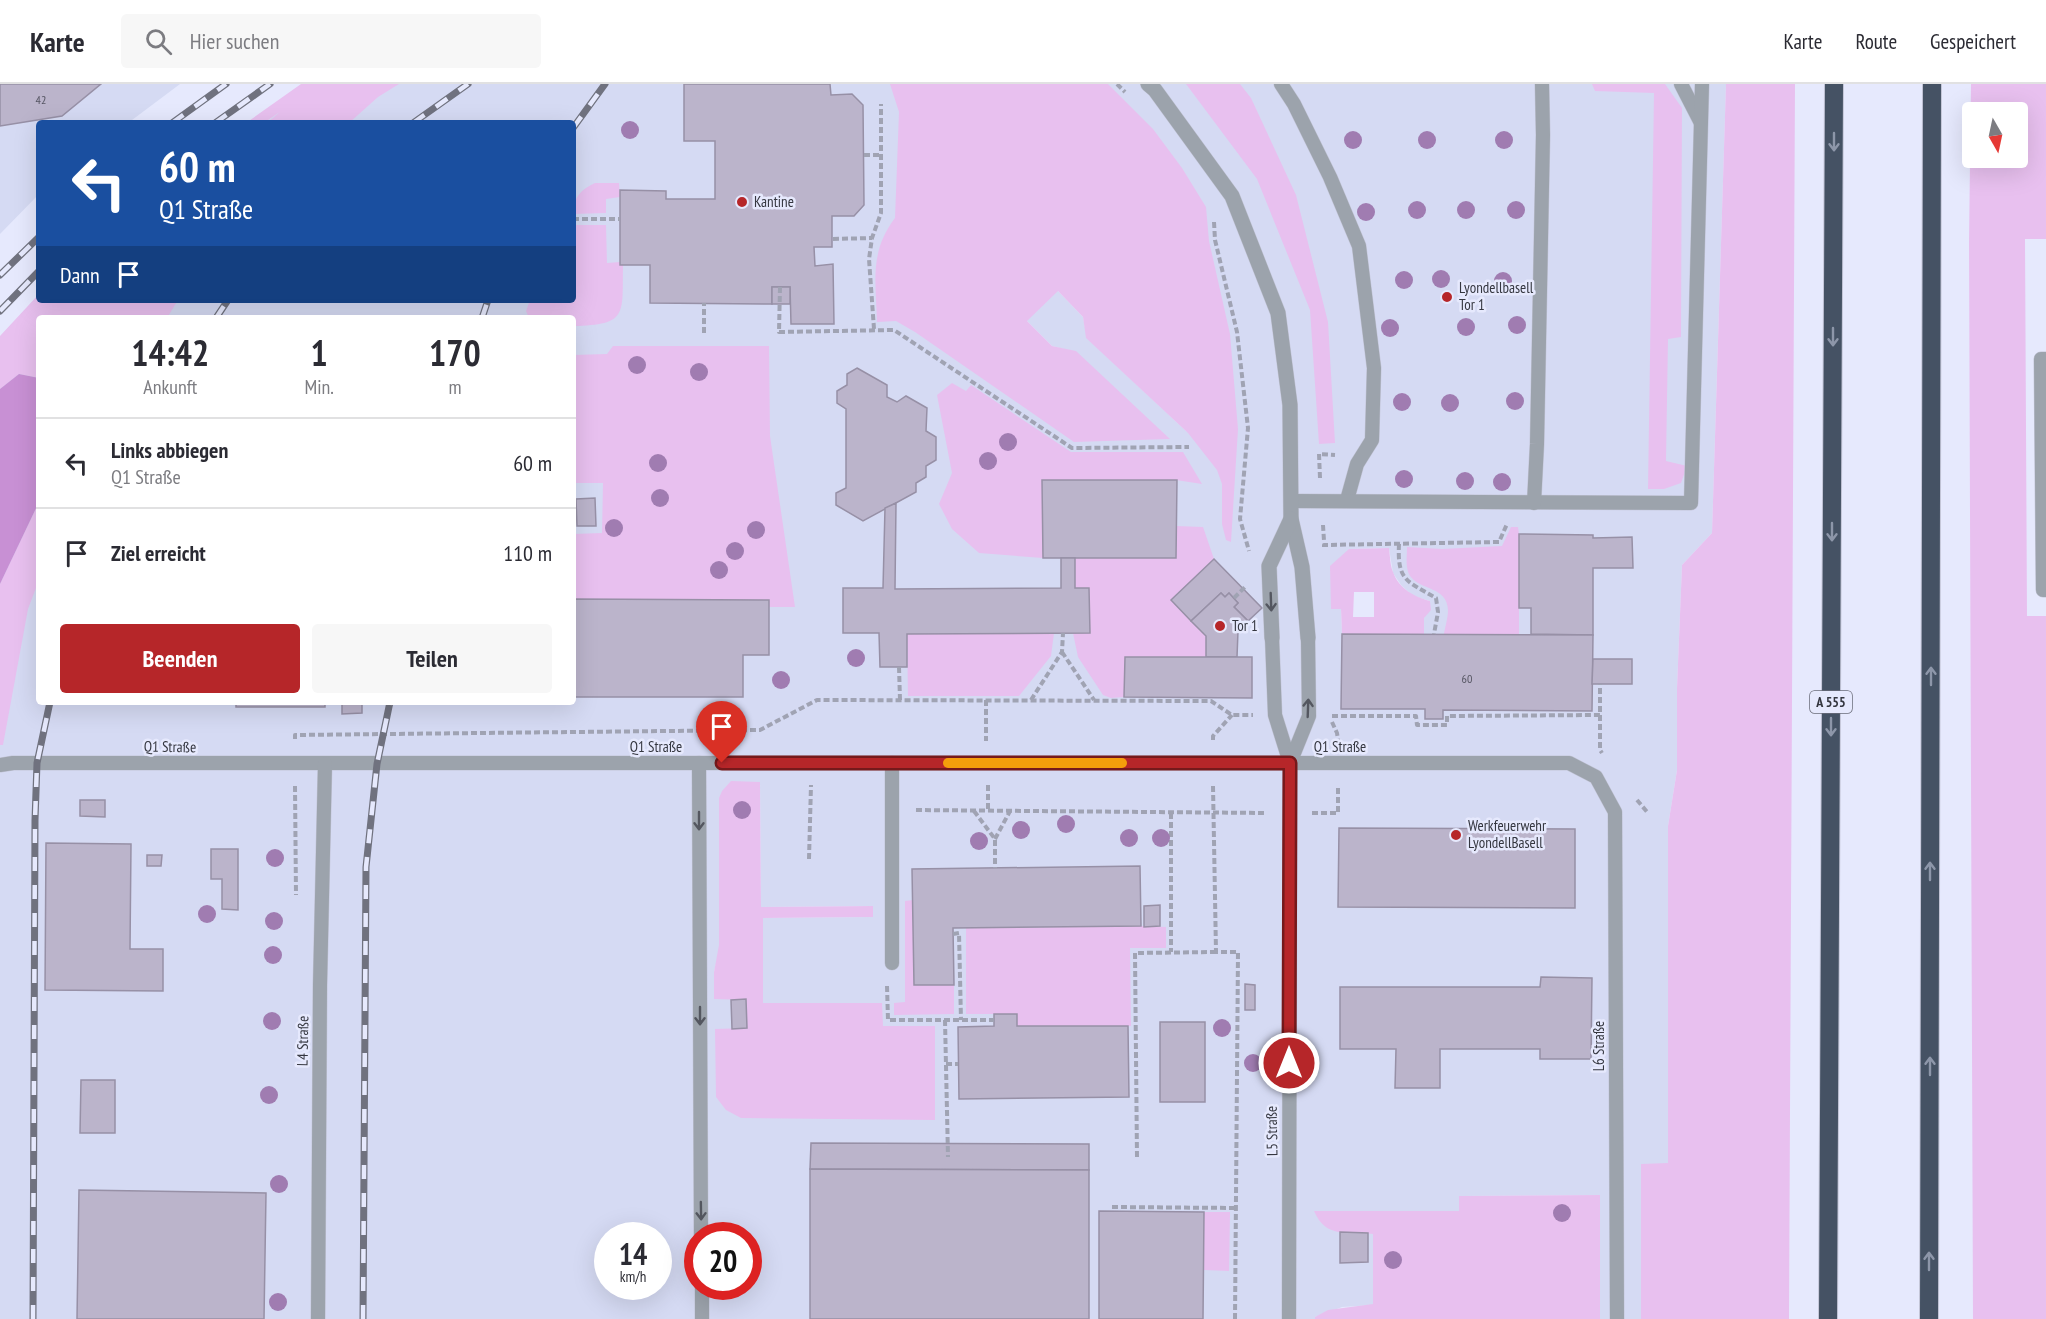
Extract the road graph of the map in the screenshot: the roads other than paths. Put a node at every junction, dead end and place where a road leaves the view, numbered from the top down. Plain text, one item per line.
1 (1148, 84) edge
2 (1281, 84) edge
3 (1542, 84) edge
4 (1681, 84) edge
5 (1702, 84) edge
6 (1834, 84) edge
7 (1932, 84) edge
8 (1701, 123) junction
9 (2046, 359) edge
10 (1347, 500) junction
11 (1291, 501) junction
12 (1534, 503) junction
13 (1291, 519) junction
14 (2046, 590) edge
15 (1272, 638) joint
16 (1308, 638) joint
17 (699, 763) junction
18 (892, 763) junction
19 (1290, 763) junction
20 (325, 764) junction
21 (0, 765) edge
22 (1596, 777) joint
23 (892, 963) dead end
24 (701, 1222) edge
25 (702, 1300) edge
26 (318, 1319) edge
27 (702, 1319) edge
28 (1289, 1319) edge
29 (1617, 1319) edge
30 (1828, 1319) edge
31 (1929, 1319) edge

1 - 11 street
2 - 10 lane
3 - 12 lane
4 - 8 lane
5 - 8 lane
6 -> 30 highway, A 555
31 -> 7 highway
8 - 12 lane
9 - 14 lane
10 - 11 lane
10 - 12 lane
11 - 13 street
13 -> 15 street
13 - 16 street
15 - 19 lane
19 -> 16 lane
17 - 18 lane, Q1 Straße
17 - 20 lane, Q1 Straße
17 -> 24 lane
18 - 19 lane, Q1 Straße
18 - 23 lane
19 - 22 lane, Q1 Straße
19 - 28 lane, L5 Straße
20 - 21 lane, Q1 Straße
20 - 26 lane, L4 Straße
22 - 29 lane, L6 Straße
25 - 27 lane

